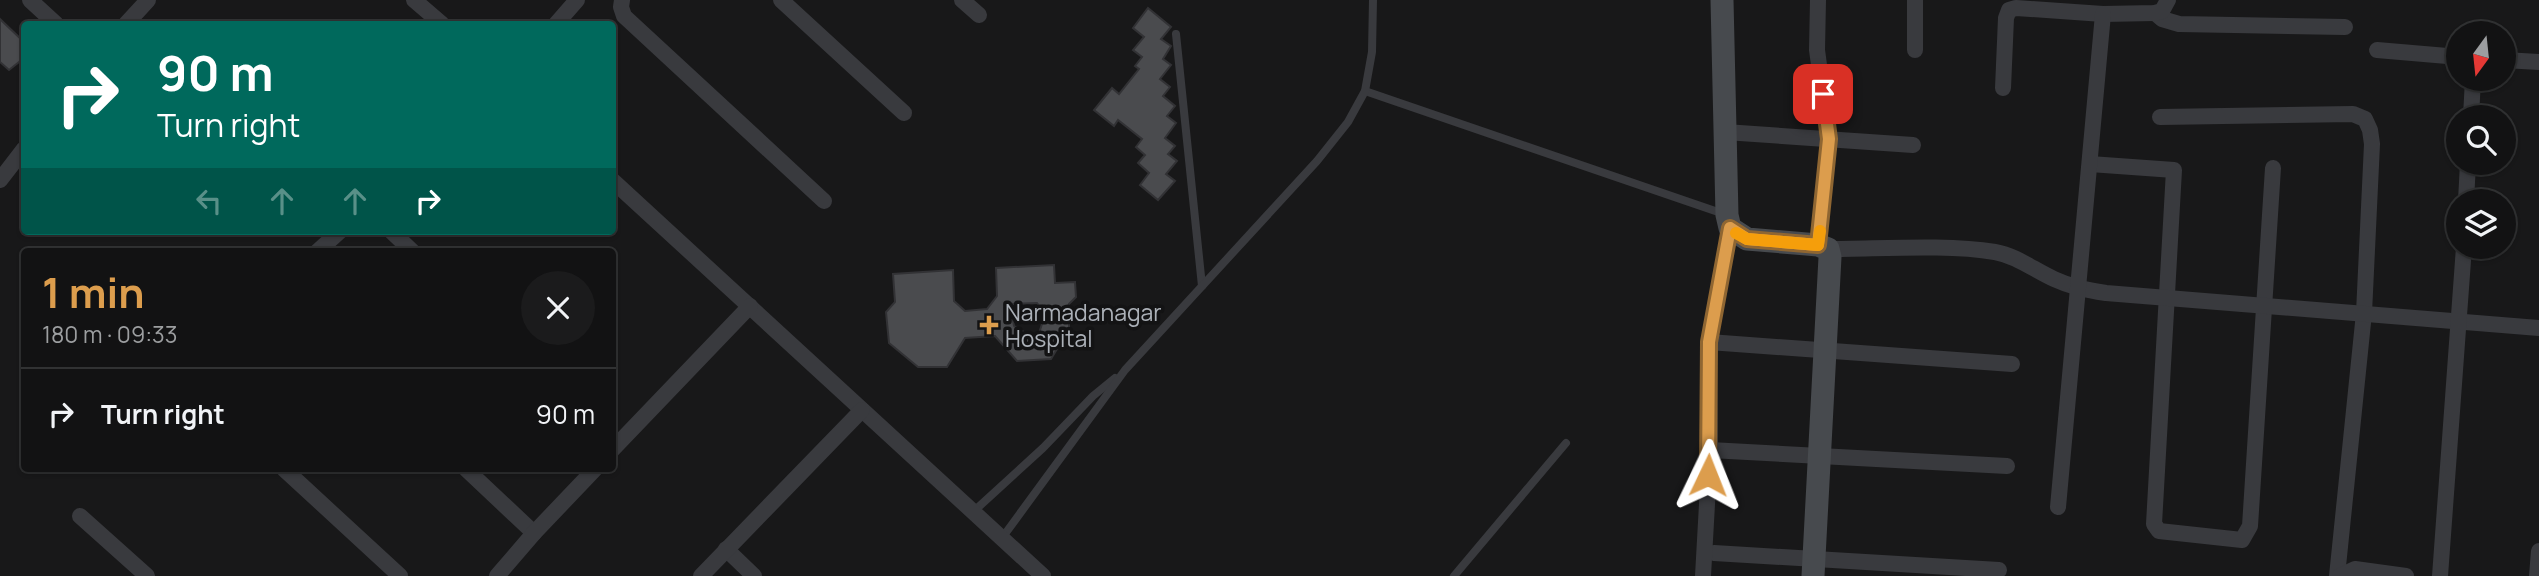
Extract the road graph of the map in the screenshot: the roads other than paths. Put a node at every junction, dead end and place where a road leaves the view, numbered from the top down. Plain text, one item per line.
1 (30, 0) edge
2 (148, 0) edge
3 (414, 0) edge
4 (577, 0) edge
5 (622, 0) edge
6 (781, 0) edge
7 (962, 0) edge
8 (1373, 0) edge
9 (1722, 0) edge
10 (1818, 0) edge
11 (1915, 0) edge
12 (2168, 0) edge
13 (2155, 13) junction
14 (2104, 14) junction
15 (979, 15) dead end
16 (53, 21) edge
17 (129, 21) edge
18 (438, 21) edge
19 (558, 21) edge
20 (2345, 27) dead end
21 (1176, 34) dead end
22 (1915, 50) dead end
23 (2377, 50) dead end
24 (2446, 56) edge
25 (2516, 61) edge
26 (2539, 62) edge
27 (2003, 88) dead end
28 (1365, 91) junction
29 (904, 113) dead end
30 (2160, 117) dead end
31 (1725, 132) junction
32 (1829, 139) junction
33 (1913, 145) dead end
34 (21, 153) edge
35 (2090, 164) junction
36 (2273, 168) dead end
37 (0, 180) edge
38 (616, 184) edge
39 (824, 201) dead end
40 (1728, 222) junction
41 (336, 235) edge
42 (395, 235) edge
43 (1823, 247) junction
44 (321, 248) edge
45 (409, 248) edge
46 (2463, 259) edge
47 (1202, 286) junction
48 (2079, 289) junction
49 (2168, 298) junction
50 (750, 306) junction
51 (2263, 306) junction
52 (2364, 313) junction
53 (2460, 321) junction
54 (2539, 328) edge
55 (1709, 342) junction
56 (1825, 350) junction
57 (2012, 364) dead end
58 (1125, 370) junction
59 (862, 410) junction
60 (1566, 443) dead end
61 (616, 444) edge
62 (1710, 450) junction
63 (1819, 456) junction
64 (2007, 466) dead end
65 (287, 472) edge
66 (469, 472) edge
67 (592, 472) edge
68 (2058, 507) dead end
69 (973, 512) junction
70 (80, 516) dead end
71 (534, 533) junction
72 (1002, 539) junction
73 (726, 549) junction
74 (2539, 551) edge
75 (1714, 553) dead end
76 (1813, 567) edge
77 (2000, 570) dead end
78 (147, 576) edge
79 (400, 576) edge
80 (497, 576) edge
81 (701, 576) edge
82 (754, 576) edge
83 (1043, 576) edge
84 (1454, 576) edge
85 (1703, 576) edge
86 (2339, 576) edge
87 (2400, 576) edge
88 (2406, 576) edge
89 (2440, 576) edge
90 (2537, 576) edge

1 - 16 street
2 - 17 street
3 - 18 street
4 - 19 street
5 - 39 street
6 - 29 street
7 - 15 street
8 - 28 lane
9 - 31 main road
10 - 32 street
11 - 22 street
12 - 13 street
13 - 14 street
13 - 20 street
14 - 27 street
14 - 35 street
21 - 47 lane
23 - 24 street
25 - 26 street
28 - 40 lane
28 - 47 lane
30 - 52 street
31 - 32 street
31 - 40 main road
32 - 33 street
32 - 43 street
34 - 37 street
35 - 48 street
35 - 49 street
36 - 51 street
38 - 50 street
40 - 43 main road
40 - 55 street
41 - 44 street
42 - 45 street
43 - 48 street
43 - 56 main road
46 - 53 street
47 - 58 lane
48 - 49 street
48 - 68 street
49 - 51 street
49 - 51 street
50 - 59 street
50 - 61 street
51 - 52 street
52 - 53 street
52 - 86 street
53 - 54 street
53 - 89 street
55 - 56 street
55 - 62 street
56 - 57 street
56 - 63 main road
58 - 69 lane
58 - 72 lane
59 - 69 street
59 - 73 street
60 - 84 lane
62 - 63 street
62 - 85 street
63 - 64 street
63 - 76 main road
65 - 79 street
66 - 71 street
67 - 71 street
69 - 72 street
70 - 78 street
71 - 80 street
72 - 83 street
73 - 81 street
73 - 82 street
74 - 90 street
75 - 76 street
76 - 77 street
86 - 87 street
87 - 88 street

